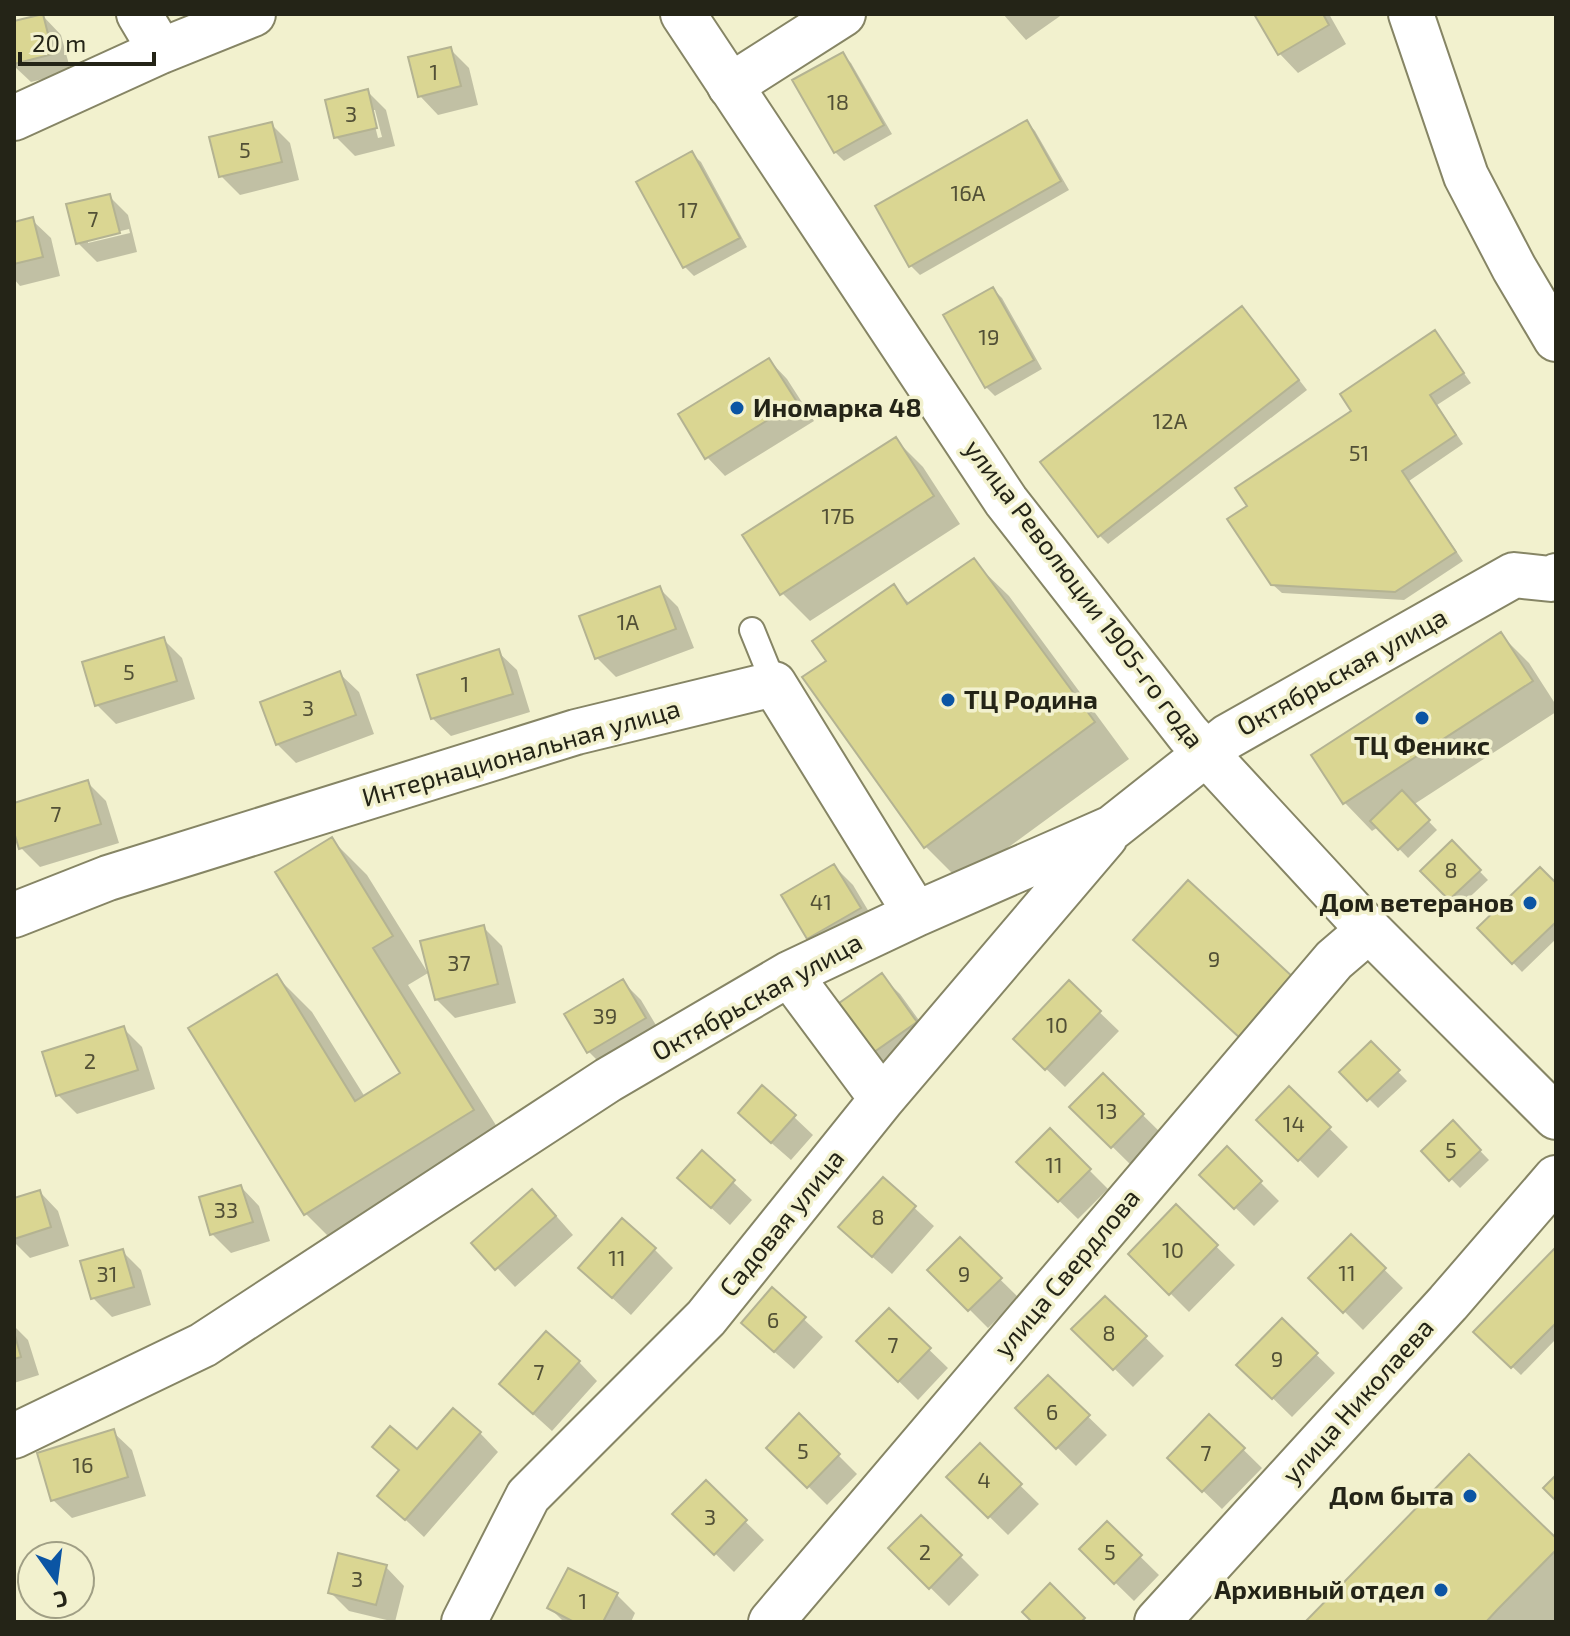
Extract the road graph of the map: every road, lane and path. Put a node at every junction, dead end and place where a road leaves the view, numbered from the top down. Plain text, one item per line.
1 (139, 14) edge
2 (253, 14) edge
3 (683, 14) edge
4 (843, 14) edge
5 (1411, 14) edge
6 (161, 51) junction
7 (730, 86) junction
8 (14, 118) edge
9 (1556, 339) edge
10 (1554, 580) edge
11 (752, 630) dead end
12 (774, 684) junction
13 (1206, 754) junction
14 (1112, 828) junction
15 (916, 914) junction
16 (14, 915) edge
17 (1369, 930) junction
18 (789, 974) junction
19 (882, 1099) junction
20 (1556, 1117) edge
21 (1556, 1178) edge
22 (14, 1436) edge
23 (464, 1622) edge
24 (771, 1622) edge
25 (1157, 1622) edge

1 - 6 street
2 - 6 street
3 - 7 street, улица Революции 1905-го года
4 - 7 street
5 - 9 street
6 - 8 street
7 - 13 street, улица Революции 1905-го года
10 - 13 street, Октябрьская улица
11 - 12 lane
12 - 15 street
12 - 16 street, Интернациональная улица
13 - 14 street, Октябрьская улица
13 - 17 street, улица Революции 1905-го года
14 - 15 street, Октябрьская улица
14 - 19 street, Садовая улица
15 - 18 street, Октябрьская улица
17 - 20 street, улица Революции 1905-го года
17 - 24 street, улица Свердлова
18 - 19 street
18 - 22 street, Октябрьская улица
19 - 23 street, Садовая улица
21 - 25 street, улица Николаева

